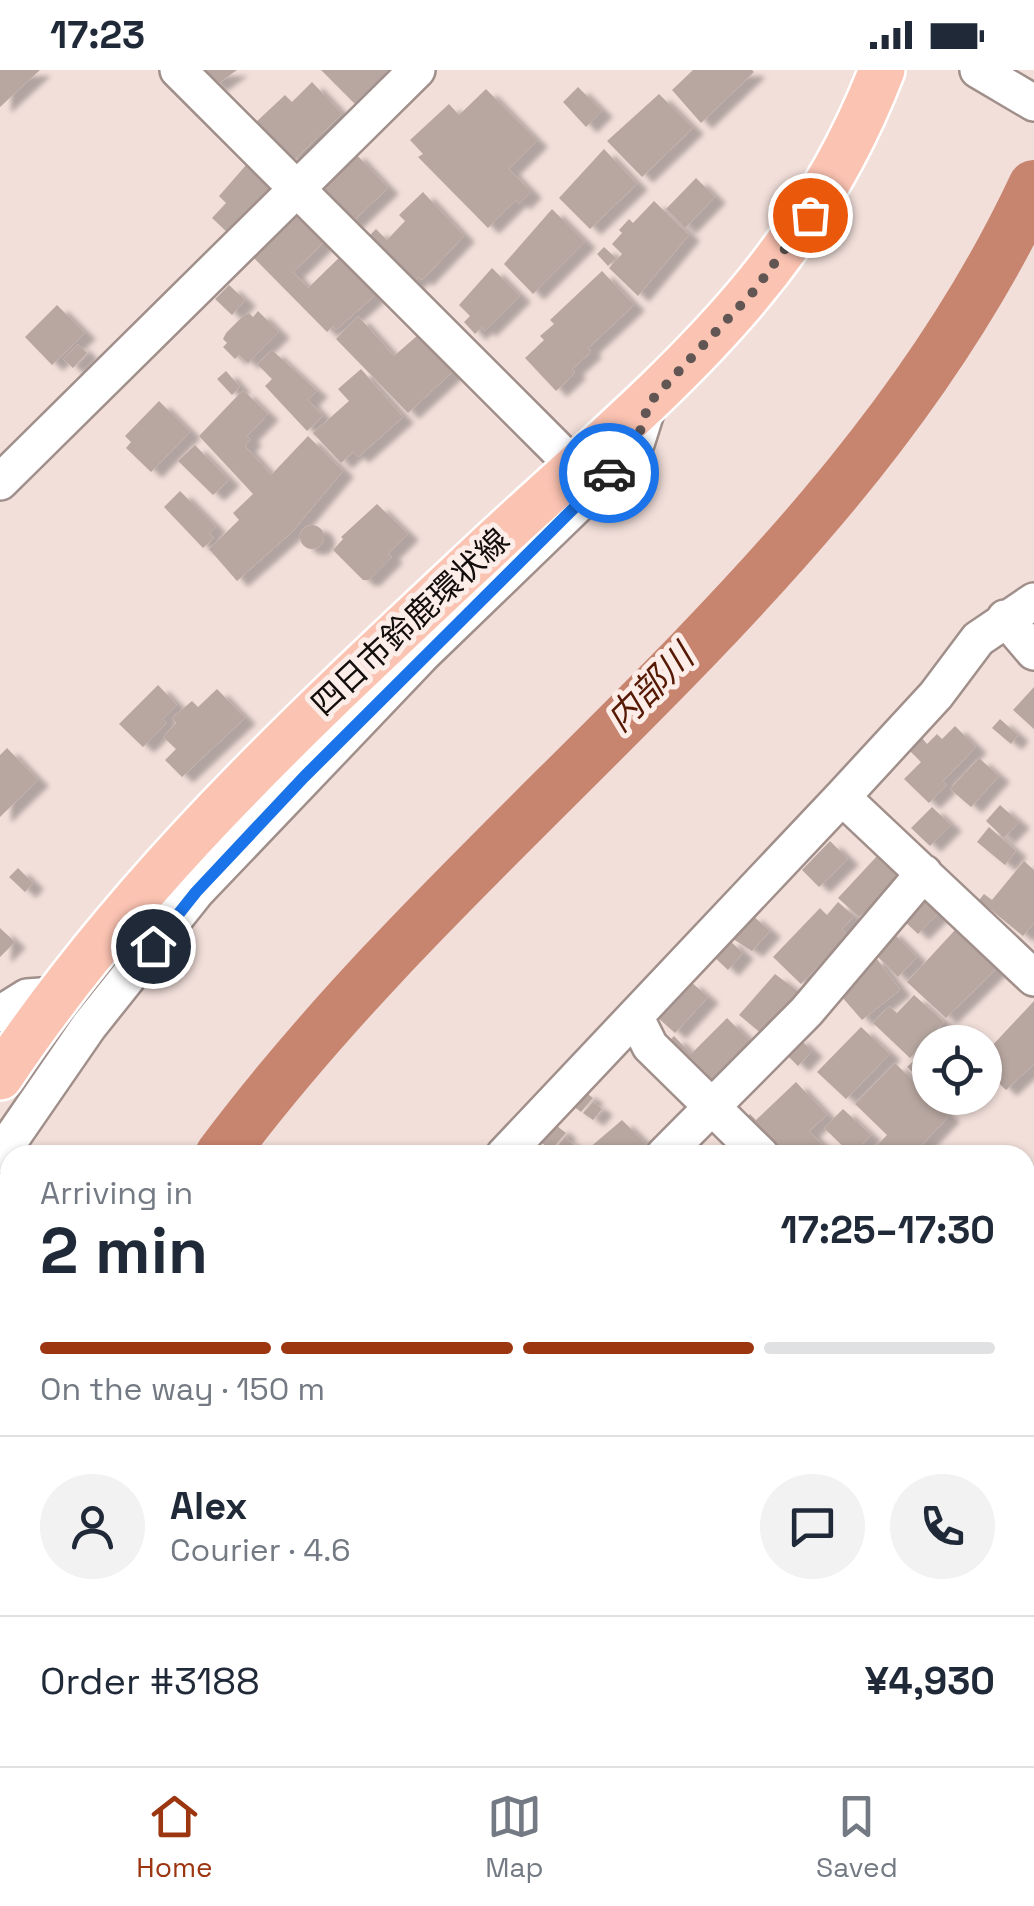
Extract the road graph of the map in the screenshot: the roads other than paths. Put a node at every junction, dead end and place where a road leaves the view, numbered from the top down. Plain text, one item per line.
1 (178, 70) edge
2 (417, 70) edge
3 (882, 70) edge
4 (978, 70) edge
5 (1034, 104) edge
6 (298, 190) junction
7 (649, 403) junction
8 (575, 468) junction
9 (0, 482) edge
10 (1020, 610) edge
11 (1034, 652) edge
12 (842, 798) junction
13 (924, 874) junction
14 (1027, 958) edge
15 (54, 995) junction
16 (0, 1014) edge
17 (636, 1018) junction
18 (0, 1077) edge
19 (713, 1107) junction
20 (7, 1145) edge
21 (514, 1145) edge
22 (674, 1145) edge
23 (750, 1145) edge

1 - 6 street
2 - 6 street
3 - 7 main road, 四日市鈴鹿環状線
4 - 5 street
6 - 8 street
6 - 9 street
7 - 8 main road, 四日市鈴鹿環状線
7 - 20 street
8 - 15 main road, 四日市鈴鹿環状線
10 - 11 street
10 - 12 street
12 - 13 street
12 - 17 street
13 - 14 street
13 - 19 street
15 - 16 street
15 - 18 main road, 四日市鈴鹿環状線
17 - 19 street
17 - 21 street
19 - 22 street
19 - 23 street

